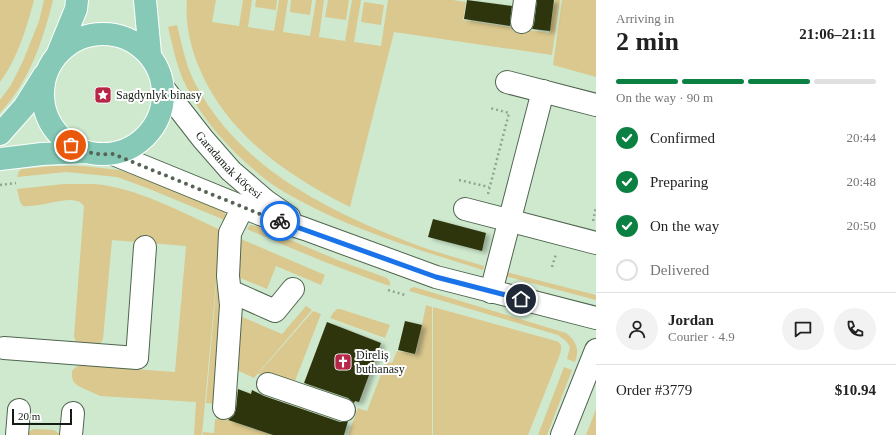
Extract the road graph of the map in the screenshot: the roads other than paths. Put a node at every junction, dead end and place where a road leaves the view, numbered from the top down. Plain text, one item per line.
1 (77, 0) edge
2 (145, 0) edge
3 (525, 0) edge
4 (522, 22) dead end
5 (150, 54) junction
6 (53, 62) junction
7 (507, 82) dead end
8 (164, 89) junction
9 (543, 91) junction
10 (596, 105) edge
11 (0, 134) edge
12 (86, 152) junction
13 (113, 154) junction
14 (0, 159) edge
15 (243, 207) junction
16 (465, 209) dead end
17 (510, 220) junction
18 (305, 229) junction
19 (596, 243) edge
20 (145, 247) dead end
21 (293, 288) dead end
22 (230, 291) junction
23 (491, 292) junction
24 (596, 318) edge
25 (4, 348) dead end
26 (596, 350) edge
27 (268, 384) dead end
28 (224, 408) dead end
29 (19, 410) dead end
30 (344, 410) dead end
31 (73, 413) dead end
32 (17, 435) edge
33 (71, 435) edge
34 (562, 435) edge

1 - 6 main road
2 - 5 main road
3 - 4 street
5 - 6 main road
5 - 8 main road
6 - 11 main road
6 - 12 main road
7 - 9 street
8 - 13 main road
8 - 18 street, Garadamak köçesi
9 - 10 street
9 - 17 street
12 - 13 main road
12 - 14 main road
13 - 15 street, Garadamak köçesi
15 - 18 street, Garadamak köçesi
15 - 22 street
16 - 17 street
17 - 19 street
17 - 23 street
18 - 23 street, Garadamak köçesi
20 - 25 street
21 - 22 street
22 - 28 street
23 - 24 street, Garadamak köçesi
26 - 34 street
27 - 30 street
29 - 32 street
31 - 33 street

